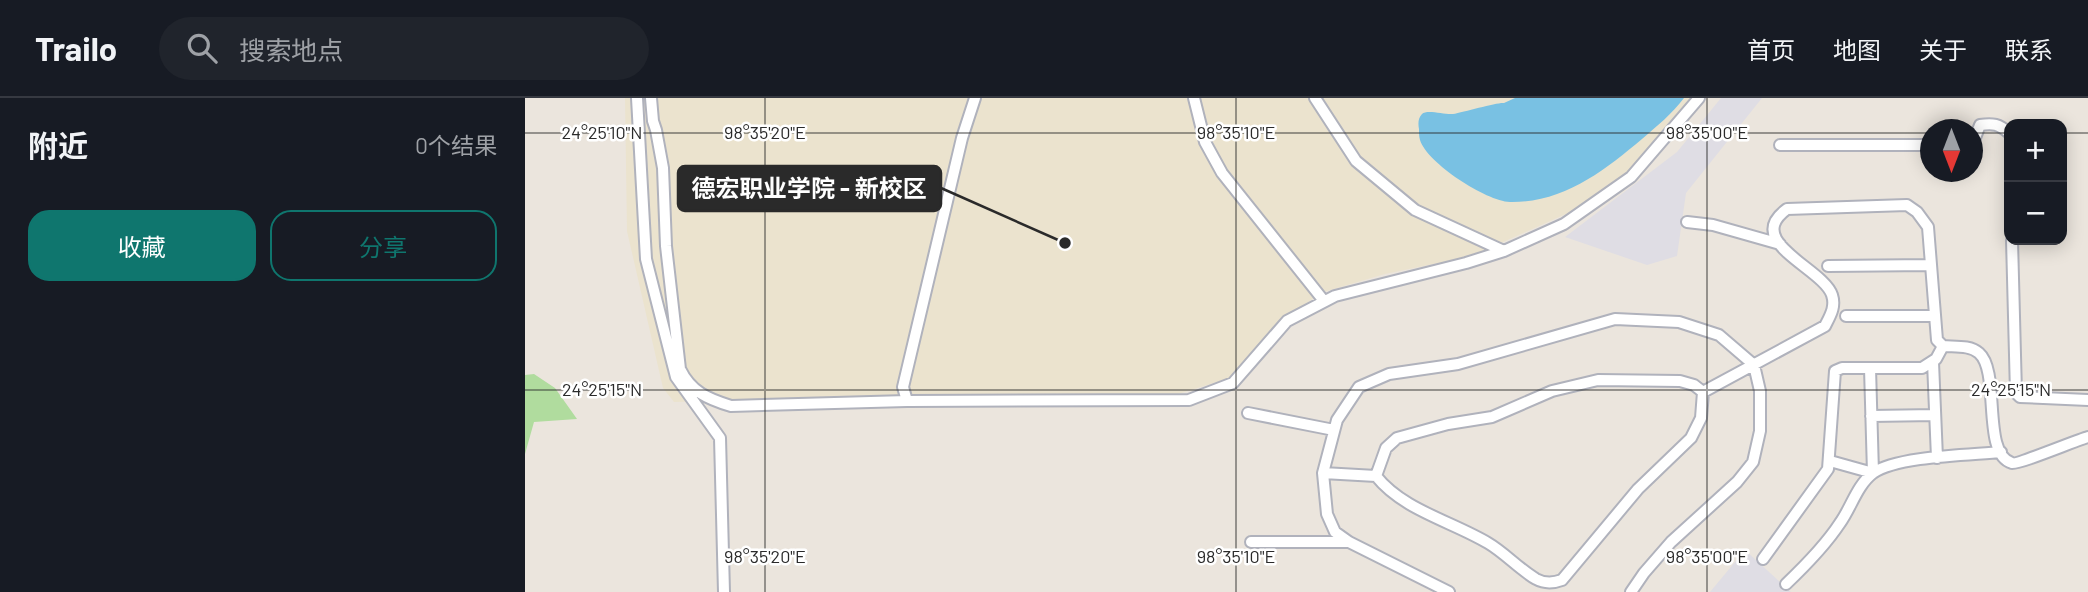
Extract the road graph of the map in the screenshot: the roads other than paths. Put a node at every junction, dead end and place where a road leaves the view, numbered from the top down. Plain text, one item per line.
1 (637, 98) edge
2 (651, 98) edge
3 (975, 98) edge
4 (1193, 98) edge
5 (1315, 98) edge
6 (1699, 98) edge
7 (1983, 124) edge
8 (2004, 129) edge
9 (1780, 145) dead end
10 (1920, 145) edge
11 (1687, 222) dead end
12 (1780, 244) junction
13 (2012, 245) edge
14 (1504, 251) junction
15 (1930, 265) junction
16 (1828, 266) dead end
17 (1324, 301) junction
18 (1846, 316) dead end
19 (1934, 316) junction
20 (1943, 346) junction
21 (1933, 362) junction
22 (1754, 365) junction
23 (1870, 368) junction
24 (1703, 392) junction
25 (2088, 400) edge
26 (907, 401) junction
27 (1248, 413) dead end
28 (1935, 415) junction
29 (1871, 416) junction
30 (1334, 430) junction
31 (2088, 437) edge
32 (2001, 452) junction
33 (1937, 458) junction
34 (1830, 461) junction
35 (1323, 473) junction
36 (1873, 473) junction
37 (1376, 475) junction
38 (1251, 542) dead end
39 (1349, 542) junction
40 (1763, 559) dead end
41 (1786, 584) dead end
42 (724, 592) edge
43 (1449, 592) edge
44 (1631, 592) edge

1 - 42 street
2 - 26 street
3 - 26 street
4 - 17 street
5 - 14 street
6 - 14 street
7 - 8 street
9 - 10 street
11 - 12 street
12 - 15 street
12 - 22 street
13 - 25 street
14 - 17 street
15 - 16 street
15 - 19 street
17 - 26 street
18 - 19 street
19 - 20 street
20 - 21 street
20 - 32 street
21 - 23 street
21 - 28 street
22 - 24 street
22 - 30 street
22 - 44 street
23 - 29 street
23 - 34 street
24 - 37 street
24 - 37 street
27 - 30 street
28 - 29 street
28 - 33 street
29 - 36 street
30 - 35 street
31 - 32 street
32 - 33 street
33 - 36 street
34 - 36 street
34 - 40 street
35 - 37 street
35 - 39 street
36 - 41 street
38 - 39 street
39 - 43 street

